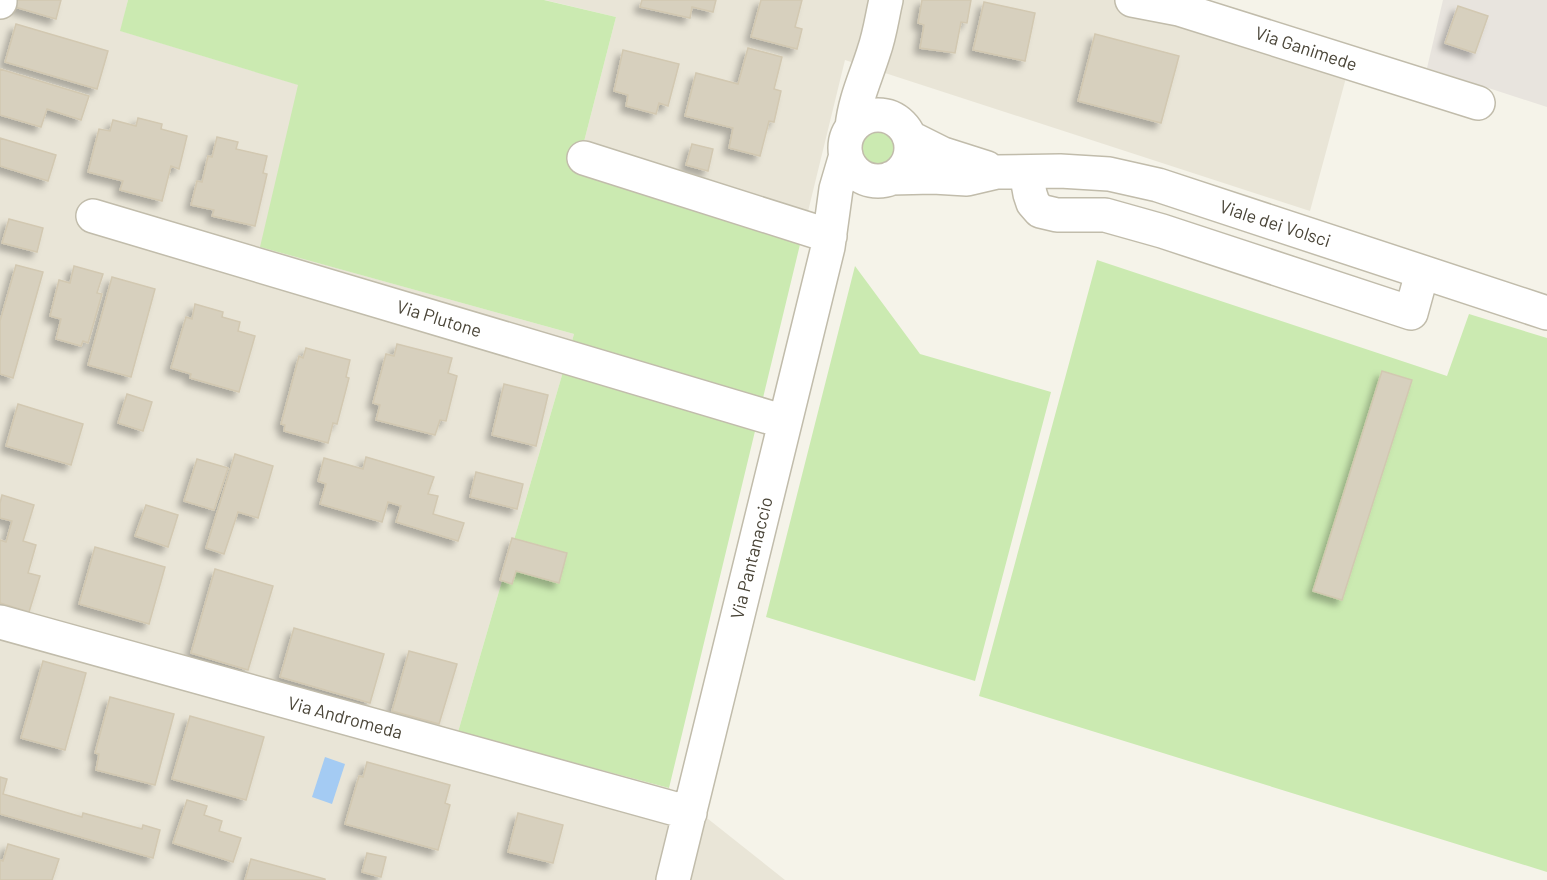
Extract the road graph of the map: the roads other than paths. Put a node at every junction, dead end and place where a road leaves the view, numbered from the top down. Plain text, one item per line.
1 (886, 0) edge
2 (1132, 0) edge
3 (874, 50) junction
4 (1478, 103) dead end
5 (901, 127) junction
6 (849, 141) junction
7 (584, 158) dead end
8 (1012, 172) junction
9 (880, 179) junction
10 (93, 216) dead end
11 (830, 236) junction
12 (1422, 273) junction
13 (1547, 313) edge
14 (785, 422) junction
15 (0, 622) edge
16 (690, 813) junction
17 (673, 880) edge

1 - 3 street, Via Pantanaccio
2 - 4 street, Via Ganimede
3 - 5 street, Via Pantanaccio
3 - 6 street, Via Pantanaccio
5 - 6 street
5 - 8 street, Viale dei Volsci
5 - 9 street
6 - 9 street
6 - 11 street, Via Pantanaccio
7 - 11 street
8 - 9 street, Viale dei Volsci
8 - 12 street, Viale dei Volsci
8 - 12 street
9 - 11 street, Via Pantanaccio
10 - 14 street, Via Plutone
11 - 14 street, Via Pantanaccio
12 - 13 street, Viale dei Volsci
14 - 16 street, Via Pantanaccio
15 - 16 street, Via Andromeda
16 - 17 street, Via Pantanaccio

